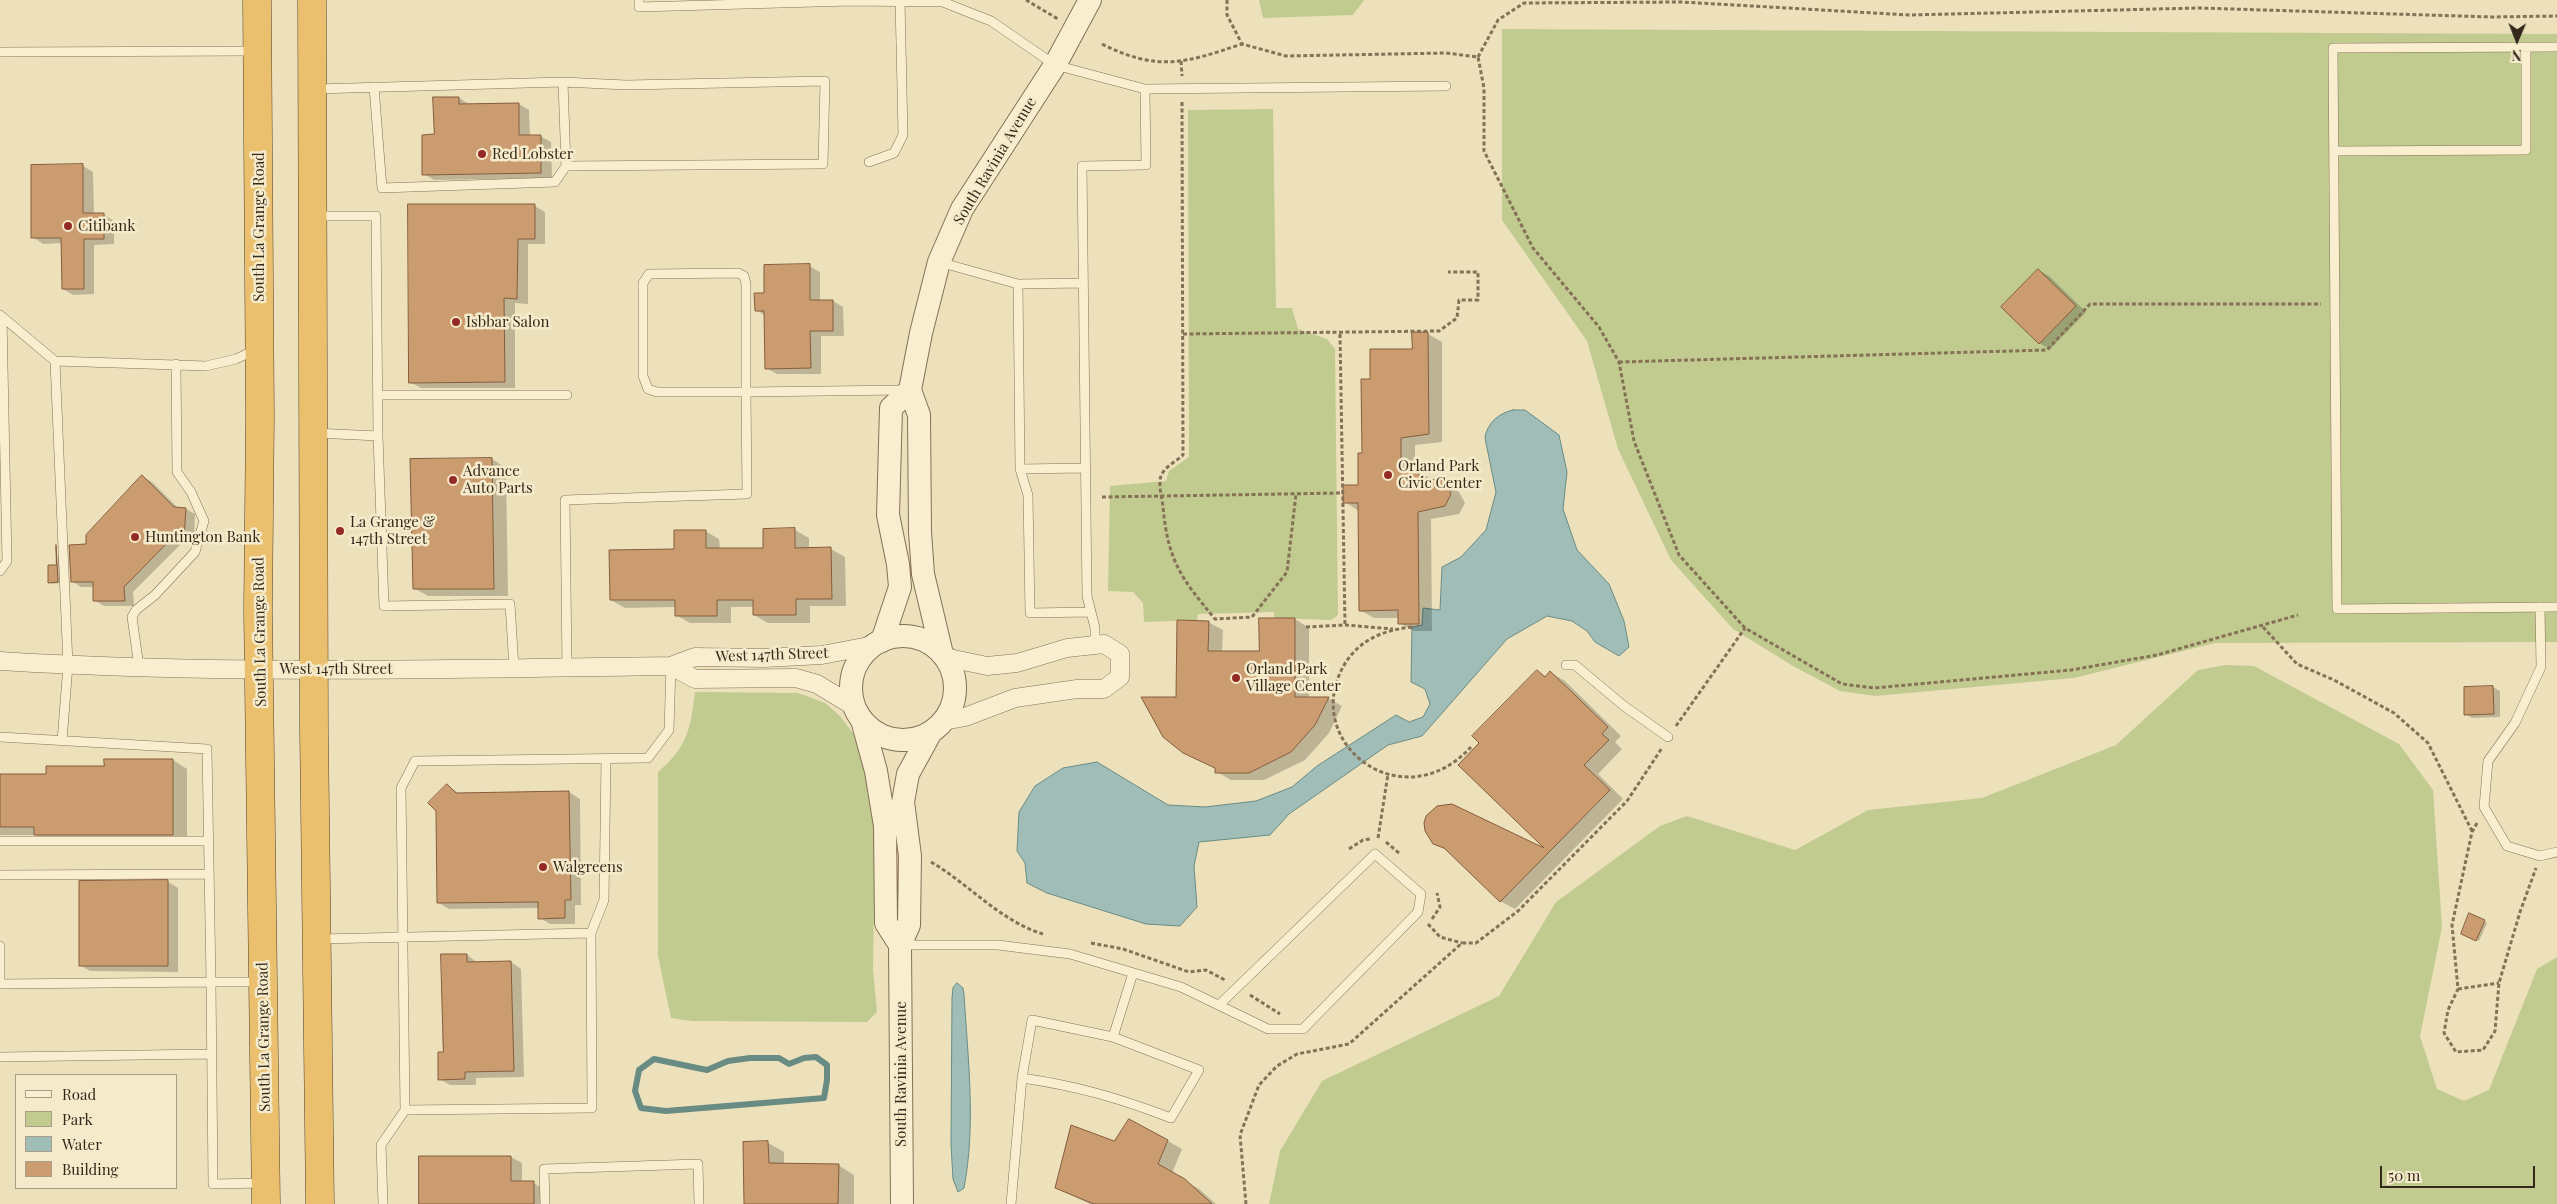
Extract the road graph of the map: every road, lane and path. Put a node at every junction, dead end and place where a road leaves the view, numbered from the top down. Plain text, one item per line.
1 (258, 0) edge
2 (312, 0) edge
3 (639, 0) edge
4 (1026, 0) edge
5 (1090, 0) edge
6 (1227, 0) edge
7 (900, 1) edge
8 (2557, 16) edge
9 (1060, 20) dead end
10 (1102, 44) dead end
11 (1242, 44) junction
12 (2526, 47) junction
13 (2557, 47) edge
14 (258, 50) junction
15 (0, 52) edge
16 (1478, 57) junction
17 (1181, 61) junction
18 (1055, 65) junction
19 (563, 82) junction
20 (1446, 86) dead end
21 (374, 87) junction
22 (312, 89) junction
23 (1146, 89) junction
24 (1182, 89) junction
25 (2334, 151) junction
26 (869, 162) dead end
27 (566, 166) junction
28 (312, 216) junction
29 (939, 262) junction
30 (1448, 272) dead end
31 (1083, 283) junction
32 (1018, 284) junction
33 (2334, 304) junction
34 (1, 316) edge
35 (1183, 334) junction
36 (1340, 334) junction
37 (260, 348) junction
38 (55, 361) junction
39 (1619, 362) junction
40 (176, 364) junction
41 (910, 390) junction
42 (746, 392) junction
43 (378, 395) junction
44 (568, 396) dead end
45 (313, 433) junction
46 (378, 436) junction
47 (1085, 468) junction
48 (1020, 469) junction
49 (1343, 493) junction
50 (1296, 494) junction
51 (1162, 496) junction
52 (1102, 497) dead end
53 (0, 572) edge
54 (2540, 607) junction
55 (2557, 607) edge
56 (1091, 612) junction
57 (2298, 615) dead end
58 (1345, 625) junction
59 (1306, 627) dead end
60 (1412, 627) dead end
61 (2263, 627) junction
62 (1745, 628) junction
63 (1396, 629) junction
64 (878, 644) junction
65 (1096, 645) junction
66 (944, 656) junction
67 (0, 662) edge
68 (68, 666) junction
69 (671, 666) junction
70 (1566, 666) dead end
71 (139, 667) junction
72 (567, 667) junction
73 (514, 668) junction
74 (261, 669) junction
75 (314, 670) junction
76 (858, 714) junction
77 (937, 727) junction
78 (0, 737) edge
79 (1668, 737) junction
80 (62, 741) junction
81 (1471, 747) dead end
82 (606, 760) junction
83 (1388, 774) junction
84 (2484, 807) junction
85 (2472, 832) junction
86 (1378, 838) dead end
87 (0, 841) edge
88 (208, 841) junction
89 (2557, 852) edge
90 (2540, 856) junction
91 (926, 860) dead end
92 (208, 874) junction
93 (0, 875) edge
94 (591, 933) junction
95 (1050, 936) dead end
96 (403, 937) junction
97 (318, 939) junction
98 (1087, 942) dead end
99 (900, 945) junction
100 (0, 946) edge
101 (1133, 973) junction
102 (211, 982) junction
103 (264, 982) junction
104 (2499, 983) junction
105 (1238, 987) junction
106 (2458, 989) junction
107 (1219, 1005) junction
108 (1303, 1029) junction
109 (1113, 1037) junction
110 (1308, 1052) junction
111 (212, 1054) junction
112 (0, 1057) edge
113 (1022, 1078) junction
114 (405, 1110) junction
115 (266, 1194) edge
116 (320, 1204) edge
117 (383, 1204) edge
118 (545, 1204) edge
119 (699, 1204) edge
120 (902, 1204) edge
121 (1010, 1204) edge
122 (1246, 1204) edge

1 - 14 highway, South La Grange Road
2 - 22 highway
3 - 7 lane
4 - 9 path
5 - 18 street, South Ravinia Avenue
6 - 11 path
7 - 18 lane
7 - 26 lane
8 - 16 path
10 - 17 path
11 - 16 path
11 - 17 path
12 - 13 lane
12 - 25 lane
12 - 25 lane
14 - 15 lane
14 - 37 highway, South La Grange Road
16 - 39 path
17 - 24 path
18 - 23 lane
18 - 29 street, South Ravinia Avenue
19 - 21 lane
19 - 27 lane
19 - 27 lane
20 - 24 lane
21 - 22 lane
21 - 27 lane
22 - 28 highway
23 - 24 lane
23 - 31 lane
24 - 35 path
25 - 33 lane
28 - 43 lane
28 - 45 highway
29 - 32 lane
29 - 41 street, South Ravinia Avenue
30 - 36 path
31 - 32 lane
31 - 47 lane
32 - 48 lane
33 - 39 path
33 - 54 lane
34 - 38 lane
34 - 53 lane
35 - 36 path
35 - 51 path
36 - 49 path
37 - 40 lane
37 - 74 highway, South La Grange Road
38 - 40 lane
38 - 68 lane
39 - 62 path
40 - 71 lane
41 - 42 lane
41 - 64 street
41 - 66 street
42 - 42 lane
42 - 72 lane
43 - 44 lane
43 - 46 lane
45 - 46 lane
45 - 75 highway
46 - 73 lane
47 - 48 lane
47 - 56 lane
48 - 56 lane
49 - 50 path
49 - 58 path
50 - 51 path
50 - 51 path
51 - 52 path
54 - 55 lane
54 - 84 lane
56 - 65 lane
57 - 61 path
58 - 59 path
58 - 63 path
60 - 63 path
61 - 62 path
61 - 85 path
62 - 79 path
63 - 83 path
64 - 66 street
64 - 69 street, West 147th Street
64 - 76 street
65 - 66 street
65 - 77 street
66 - 77 street
67 - 68 street, West 147th Street
68 - 71 street, West 147th Street
68 - 80 lane
69 - 72 street, West 147th Street
69 - 76 street, West 147th Street
69 - 82 lane
70 - 79 lane
71 - 74 street, West 147th Street
72 - 73 street, West 147th Street
73 - 75 street, West 147th Street
74 - 75 street, West 147th Street
74 - 103 highway, South La Grange Road
75 - 97 highway
76 - 77 street
76 - 99 street
77 - 99 street, South Ravinia Avenue
78 - 80 lane
79 - 110 path
80 - 88 lane
81 - 83 path
82 - 94 lane
82 - 96 lane
83 - 86 path
84 - 85 path
84 - 90 lane
85 - 106 path
87 - 88 lane
88 - 92 lane
89 - 90 lane
90 - 104 path
91 - 95 path
92 - 93 lane
92 - 102 lane
94 - 96 lane
94 - 114 lane
96 - 97 lane
96 - 114 lane
97 - 116 highway
98 - 105 path
99 - 101 lane
99 - 120 street, South Ravinia Avenue
100 - 102 lane
101 - 107 lane
101 - 109 lane
102 - 103 lane
102 - 111 lane
103 - 115 highway, South La Grange Road
104 - 106 path
104 - 106 path
105 - 107 lane
105 - 108 path
105 - 108 lane
107 - 108 lane
108 - 110 path
109 - 113 lane
109 - 113 lane
110 - 122 path
111 - 112 lane
111 - 115 lane
113 - 121 lane
114 - 117 lane
118 - 119 lane

